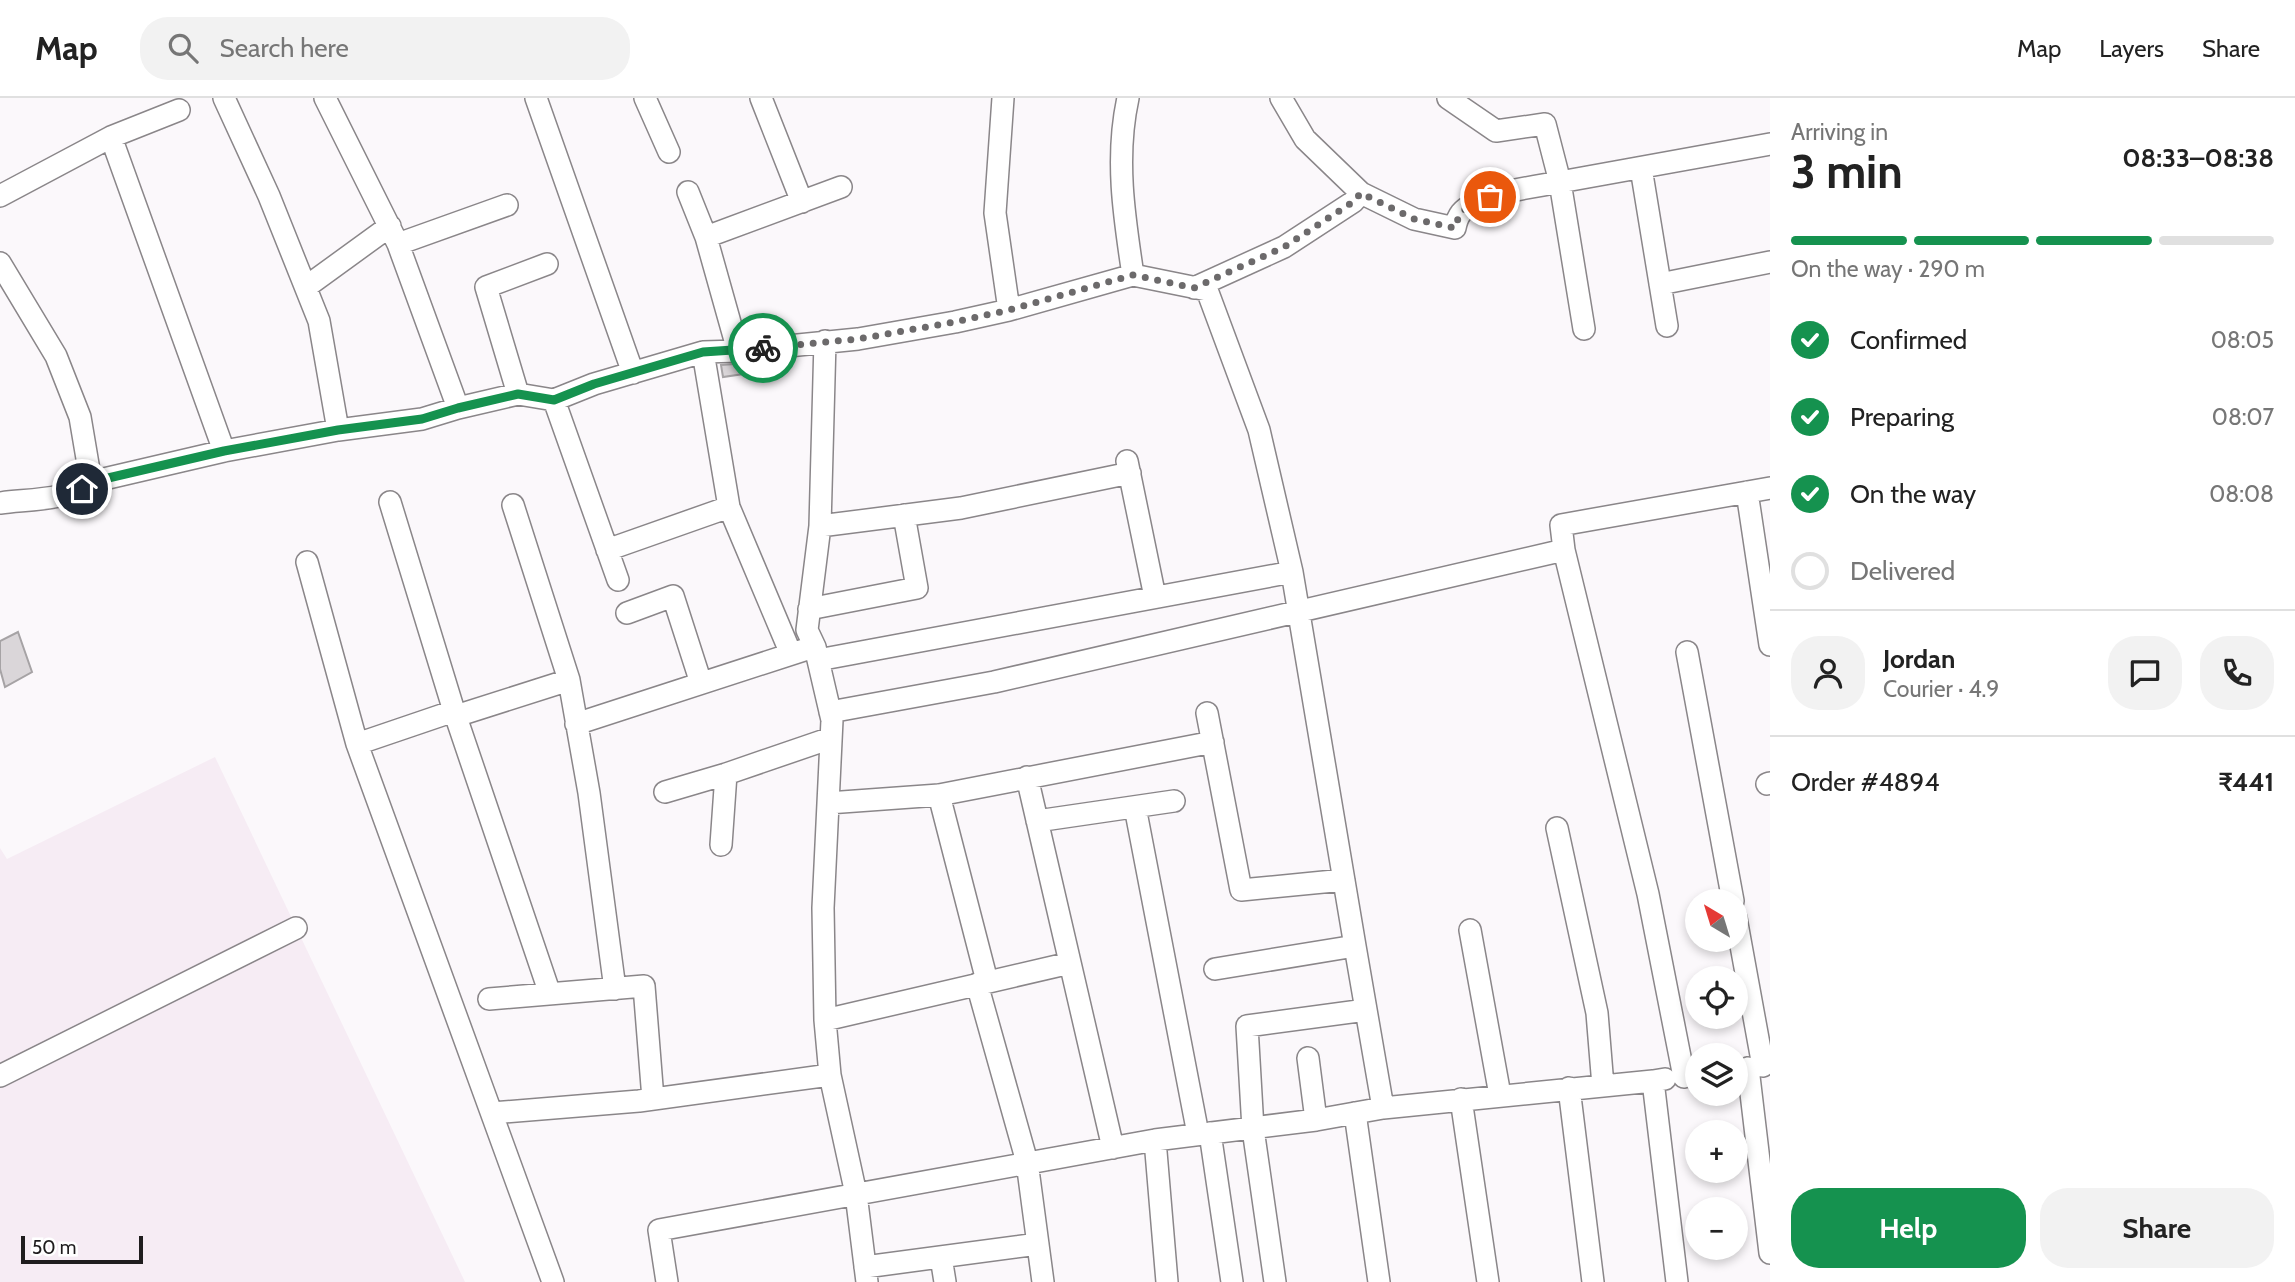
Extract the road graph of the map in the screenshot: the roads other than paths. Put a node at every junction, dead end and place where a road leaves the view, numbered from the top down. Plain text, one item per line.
1 (223, 98) edge
2 (325, 98) edge
3 (536, 98) edge
4 (645, 98) edge
5 (761, 98) edge
6 (1003, 98) edge
7 (1128, 98) edge
8 (1281, 98) edge
9 (1448, 98) edge
10 (170, 108) edge
11 (111, 137) junction
12 (1770, 144) edge
13 (668, 152) dead end
14 (1641, 168) junction
15 (1560, 182) junction
16 (841, 187) dead end
17 (688, 192) dead end
18 (1361, 193) junction
19 (0, 196) edge
20 (802, 202) junction
21 (507, 205) dead end
22 (394, 235) junction
23 (706, 237) junction
24 (1770, 262) edge
25 (0, 263) edge
26 (547, 264) dead end
27 (1133, 275) junction
28 (1660, 284) junction
29 (306, 287) junction
30 (1194, 288) junction
31 (1009, 310) junction
32 (1667, 326) dead end
33 (1584, 329) dead end
34 (825, 341) junction
35 (738, 351) junction
36 (703, 352) junction
37 (633, 373) junction
38 (518, 394) junction
39 (554, 400) junction
40 (458, 408) junction
41 (338, 430) junction
42 (224, 451) junction
43 (91, 482) junction
44 (1770, 488) edge
45 (1747, 492) junction
46 (390, 502) dead end
47 (0, 503) edge
48 (513, 505) dead end
49 (729, 508) junction
50 (904, 515) junction
51 (820, 526) junction
52 (607, 550) junction
53 (1564, 551) junction
54 (307, 562) dead end
55 (1292, 572) junction
56 (618, 580) dead end
57 (1155, 597) junction
58 (809, 609) junction
59 (627, 613) dead end
60 (1298, 613) junction
61 (1770, 645) edge
62 (1687, 652) dead end
63 (791, 654) junction
64 (816, 654) junction
65 (569, 680) junction
66 (701, 683) junction
67 (830, 712) junction
68 (455, 713) junction
69 (1207, 713) dead end
70 (576, 724) junction
71 (831, 738) junction
72 (1213, 741) junction
73 (357, 744) junction
74 (726, 774) junction
75 (1027, 777) junction
76 (665, 792) dead end
77 (939, 795) junction
78 (1174, 801) dead end
79 (828, 803) junction
80 (1135, 807) junction
81 (1037, 821) junction
82 (1558, 828) dead end
83 (721, 845) dead end
84 (1344, 880) junction
85 (1731, 889) edge
86 (296, 928) dead end
87 (1470, 930) dead end
88 (1355, 946) junction
89 (1740, 952) edge
90 (1070, 963) junction
91 (1215, 969) dead end
92 (982, 982) junction
93 (615, 989) junction
94 (551, 994) junction
95 (489, 999) dead end
96 (1366, 1010) junction
97 (825, 1020) junction
98 (1685, 1051) edge
99 (1308, 1058) dead end
100 (1754, 1067) edge
101 (830, 1075) junction
102 (0, 1076) edge
103 (1685, 1077) edge
104 (1653, 1081) junction
105 (1603, 1086) junction
106 (1569, 1088) junction
107 (1500, 1095) junction
108 (653, 1099) junction
109 (1461, 1099) junction
110 (1382, 1108) junction
111 (492, 1113) junction
112 (1355, 1113) junction
113 (1316, 1120) junction
114 (1253, 1129) junction
115 (1204, 1133) junction
116 (1763, 1135) edge
117 (1155, 1140) junction
118 (1113, 1148) junction
119 (1027, 1162) junction
120 (856, 1194) junction
121 (1038, 1244) junction
122 (1770, 1253) edge
123 (941, 1257) junction
124 (866, 1275) edge
125 (553, 1282) edge
126 (666, 1282) edge
127 (944, 1282) edge
128 (1043, 1282) edge
129 (1167, 1282) edge
130 (1232, 1282) edge
131 (1275, 1282) edge
132 (1379, 1282) edge
133 (1488, 1282) edge
134 (1593, 1282) edge
135 (1677, 1282) edge

1 - 29 street
2 - 22 street
3 - 37 street
4 - 13 street
5 - 20 street
6 - 31 street
7 - 27 street
8 - 18 street
9 - 15 street
10 - 11 street
11 - 19 street
11 - 42 street
12 - 14 street
14 - 15 street
14 - 28 street
15 - 18 street
15 - 33 street
16 - 20 street
17 - 23 street
18 - 30 street
20 - 23 street
21 - 22 street
22 - 29 street
22 - 40 street
23 - 35 street
24 - 28 street
25 - 43 street
26 - 38 street
27 - 30 street
27 - 31 street
28 - 32 street
29 - 41 street
30 - 55 street
31 - 34 street
34 - 35 street
34 - 51 street
35 - 36 street
36 - 37 street
36 - 49 street
37 - 39 street
38 - 39 street
38 - 40 street
39 - 52 street
40 - 41 street
41 - 42 street
42 - 43 street
43 - 47 street
44 - 45 street
45 - 53 street
45 - 61 street
46 - 68 street
48 - 65 street
49 - 52 street
49 - 63 street
50 - 51 street
50 - 57 street
50 - 58 street
51 - 58 street
52 - 56 street
53 - 60 street
53 - 98 street
54 - 73 street
55 - 57 street
55 - 60 street
57 - 64 street
58 - 64 street
59 - 66 street
60 - 67 street
60 - 84 street
62 - 85 street
63 - 64 street
63 - 66 street
64 - 67 street
65 - 68 street
65 - 70 street
66 - 70 street
67 - 71 street
68 - 73 street
68 - 94 street
69 - 72 street
70 - 93 street
71 - 74 street
71 - 79 street
72 - 75 street
72 - 84 street
73 - 111 street
74 - 76 street
74 - 83 street
75 - 77 street
75 - 81 street
77 - 79 street
77 - 92 street
78 - 80 street
79 - 97 street
80 - 81 street
80 - 115 street
81 - 90 street
82 - 105 street
84 - 88 street
86 - 102 street
87 - 107 street
88 - 91 street
88 - 96 street
89 - 100 street
90 - 92 street
90 - 118 street
92 - 97 street
92 - 119 street
93 - 94 street
93 - 108 street
94 - 95 street
96 - 110 street
96 - 114 street
97 - 101 street
99 - 113 street
100 - 116 street
101 - 108 street
101 - 120 street
103 - 104 street
104 - 105 street
104 - 135 street
105 - 106 street
106 - 107 street
106 - 134 street
107 - 109 street
108 - 111 street
109 - 110 street
109 - 133 street
110 - 112 street
111 - 125 street
112 - 113 street
112 - 132 street
113 - 114 street
114 - 115 street
114 - 131 street
115 - 117 street
115 - 130 street
116 - 122 street
117 - 118 street
117 - 129 street
118 - 119 street
119 - 120 street
119 - 121 street
120 - 124 street
120 - 126 street
121 - 123 street
121 - 128 street
123 - 124 street
123 - 127 street

